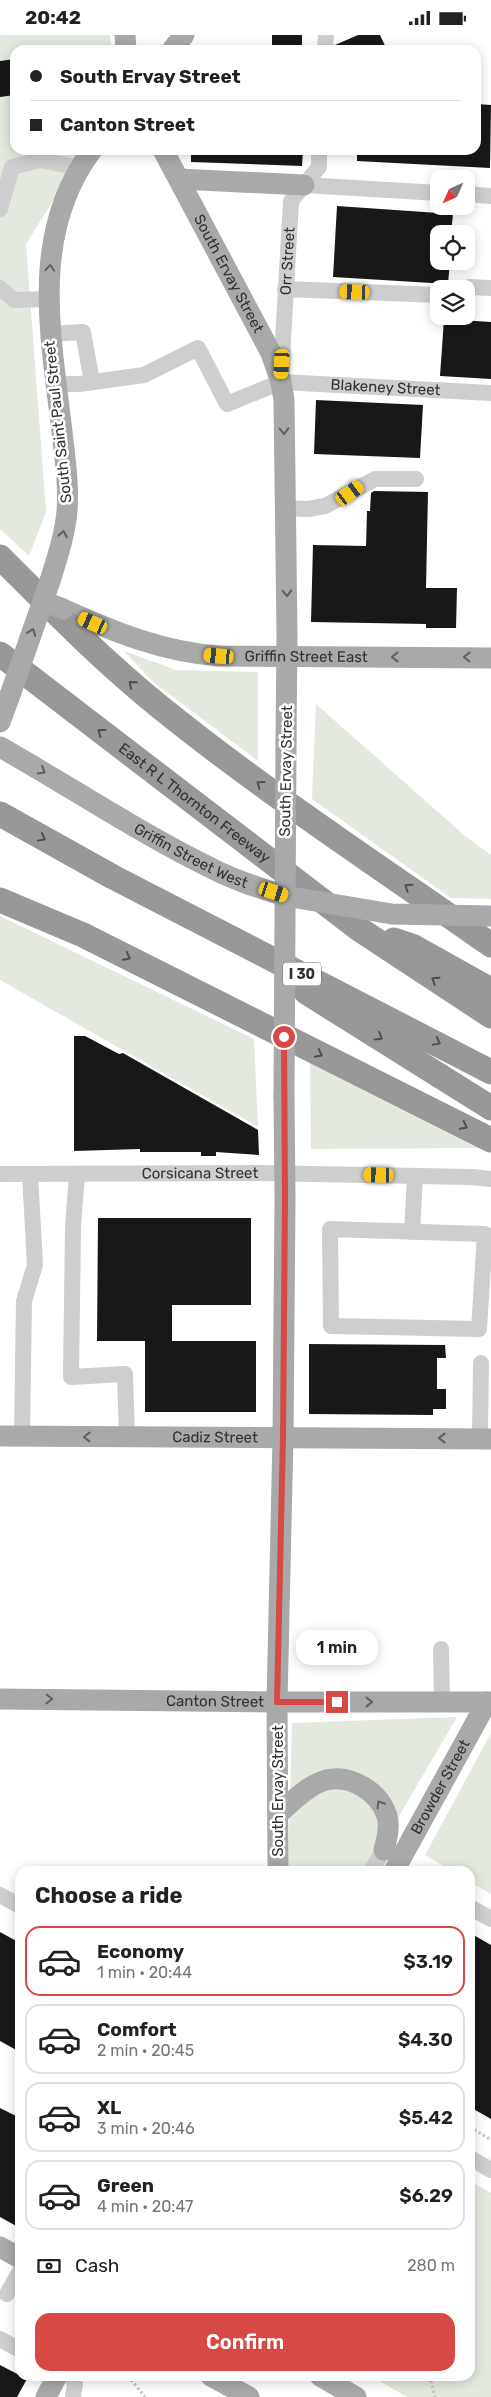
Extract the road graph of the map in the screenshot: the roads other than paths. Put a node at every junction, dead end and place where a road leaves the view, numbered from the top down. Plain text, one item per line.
1 (184, 35) edge
2 (176, 45) edge
3 (88, 155) edge
4 (167, 155) edge
5 (181, 155) edge
6 (319, 155) edge
7 (79, 168) junction
8 (179, 179) junction
9 (304, 185) junction
10 (430, 192) edge
11 (475, 195) edge
12 (491, 196) edge
13 (0, 209) edge
14 (475, 287) edge
15 (0, 288) edge
16 (491, 288) edge
17 (285, 289) junction
18 (430, 295) edge
19 (48, 299) junction
20 (50, 335) junction
21 (92, 382) junction
22 (281, 382) junction
23 (57, 384) junction
24 (491, 393) edge
25 (416, 479) dead end
26 (285, 508) junction
27 (0, 557) edge
28 (4, 585) edge
29 (46, 591) junction
30 (0, 655) edge
31 (287, 656) junction
32 (491, 658) edge
33 (0, 722) edge
34 (0, 747) edge
35 (0, 814) edge
36 (112, 877) junction
37 (0, 883) edge
38 (284, 896) junction
39 (0, 900) edge
40 (491, 916) edge
41 (358, 929) junction
42 (83, 935) junction
43 (491, 945) edge
44 (491, 990) edge
45 (491, 1016) edge
46 (491, 1072) edge
47 (491, 1108) edge
48 (491, 1140) edge
49 (285, 1173) junction
50 (0, 1174) edge
51 (30, 1174) junction
52 (77, 1174) junction
53 (415, 1176) junction
54 (491, 1179) edge
55 (412, 1232) junction
56 (481, 1363) dead end
57 (0, 1437) edge
58 (22, 1437) junction
59 (127, 1437) junction
60 (283, 1437) junction
61 (485, 1439) edge
62 (441, 1649) dead end
63 (0, 1699) edge
64 (277, 1702) junction
65 (442, 1702) junction
66 (489, 1702) edge
67 (278, 1813) junction
68 (395, 1864) edge
69 (278, 1866) edge
70 (0, 1895) edge
71 (15, 1903) edge
72 (475, 1910) edge
73 (491, 1919) edge
74 (475, 2161) edge
75 (491, 2170) edge
76 (0, 2247) edge
77 (15, 2255) edge
78 (15, 2282) edge
79 (9, 2295) edge
80 (0, 2339) edge
81 (15, 2347) edge
82 (54, 2381) edge
83 (74, 2381) edge
84 (220, 2381) edge
85 (329, 2381) edge
86 (46, 2397) edge
87 (73, 2397) edge
88 (249, 2397) edge
89 (356, 2397) edge

1 - 2 main road
3 - 7 main road, South Saint Paul Street
4 - 8 main road, South Ervay Street
5 - 8 main road
6 - 9 street, Orr Street
7 - 13 street
19 -> 7 main road, South Saint Paul Street
8 - 9 main road
8 - 22 main road, South Ervay Street
9 - 10 street
9 - 17 street, Orr Street
11 - 12 street
14 - 16 street
15 - 19 street
17 - 18 street
17 - 22 street, Orr Street
19 - 20 main road, South Saint Paul Street
20 - 21 street
20 - 23 main road, South Saint Paul Street
21 - 22 street
21 - 23 street
22 - 24 street, Blakeney Street
22 -> 26 main road, South Ervay Street
29 -> 23 main road, South Saint Paul Street
25 - 26 street
26 -> 31 main road, South Ervay Street
43 -> 27 highway
28 - 29 highway
29 - 31 main road, Griffin Street East, bridge
33 -> 29 main road, South Saint Paul Street, bridge
41 -> 30 highway, East R L Thornton Freeway
32 -> 31 main road, Griffin Street East
31 - 38 main road, South Ervay Street, bridge
34 -> 38 main road, Griffin Street West
35 -> 36 highway, I 30
36 -> 46 highway, I 30
36 -> 47 highway
37 - 42 highway
38 - 40 main road, Griffin Street West, bridge
38 - 49 main road, South Ervay Street, bridge
39 - 42 highway
41 - 44 highway
45 -> 41 highway, East R L Thornton Freeway
42 -> 48 highway
49 - 52 street, Corsicana Street
49 - 53 street, Corsicana Street
49 - 60 main road, South Ervay Street
50 - 51 street, Corsicana Street
51 - 52 street, Corsicana Street
51 - 58 street
52 - 59 street
53 - 54 street, Corsicana Street
53 - 55 street
55 - 55 street
56 - 61 street
57 - 58 main road, Cadiz Street
59 -> 58 main road, Cadiz Street
59 - 60 main road, Cadiz Street
61 -> 60 main road, Cadiz Street
60 - 64 main road, South Ervay Street
62 - 65 street
63 -> 64 main road, Canton Street
64 -> 65 main road, Canton Street
64 - 67 main road, South Ervay Street
65 - 66 main road, Canton Street
66 - 68 main road, Browder Street
68 -> 67 main road
67 - 69 main road, South Ervay Street
70 - 71 street
72 - 73 street
74 - 75 street
76 - 77 main road
78 - 79 street
80 - 81 street
82 - 86 main road
83 - 87 street
84 - 88 main road
85 - 89 main road

